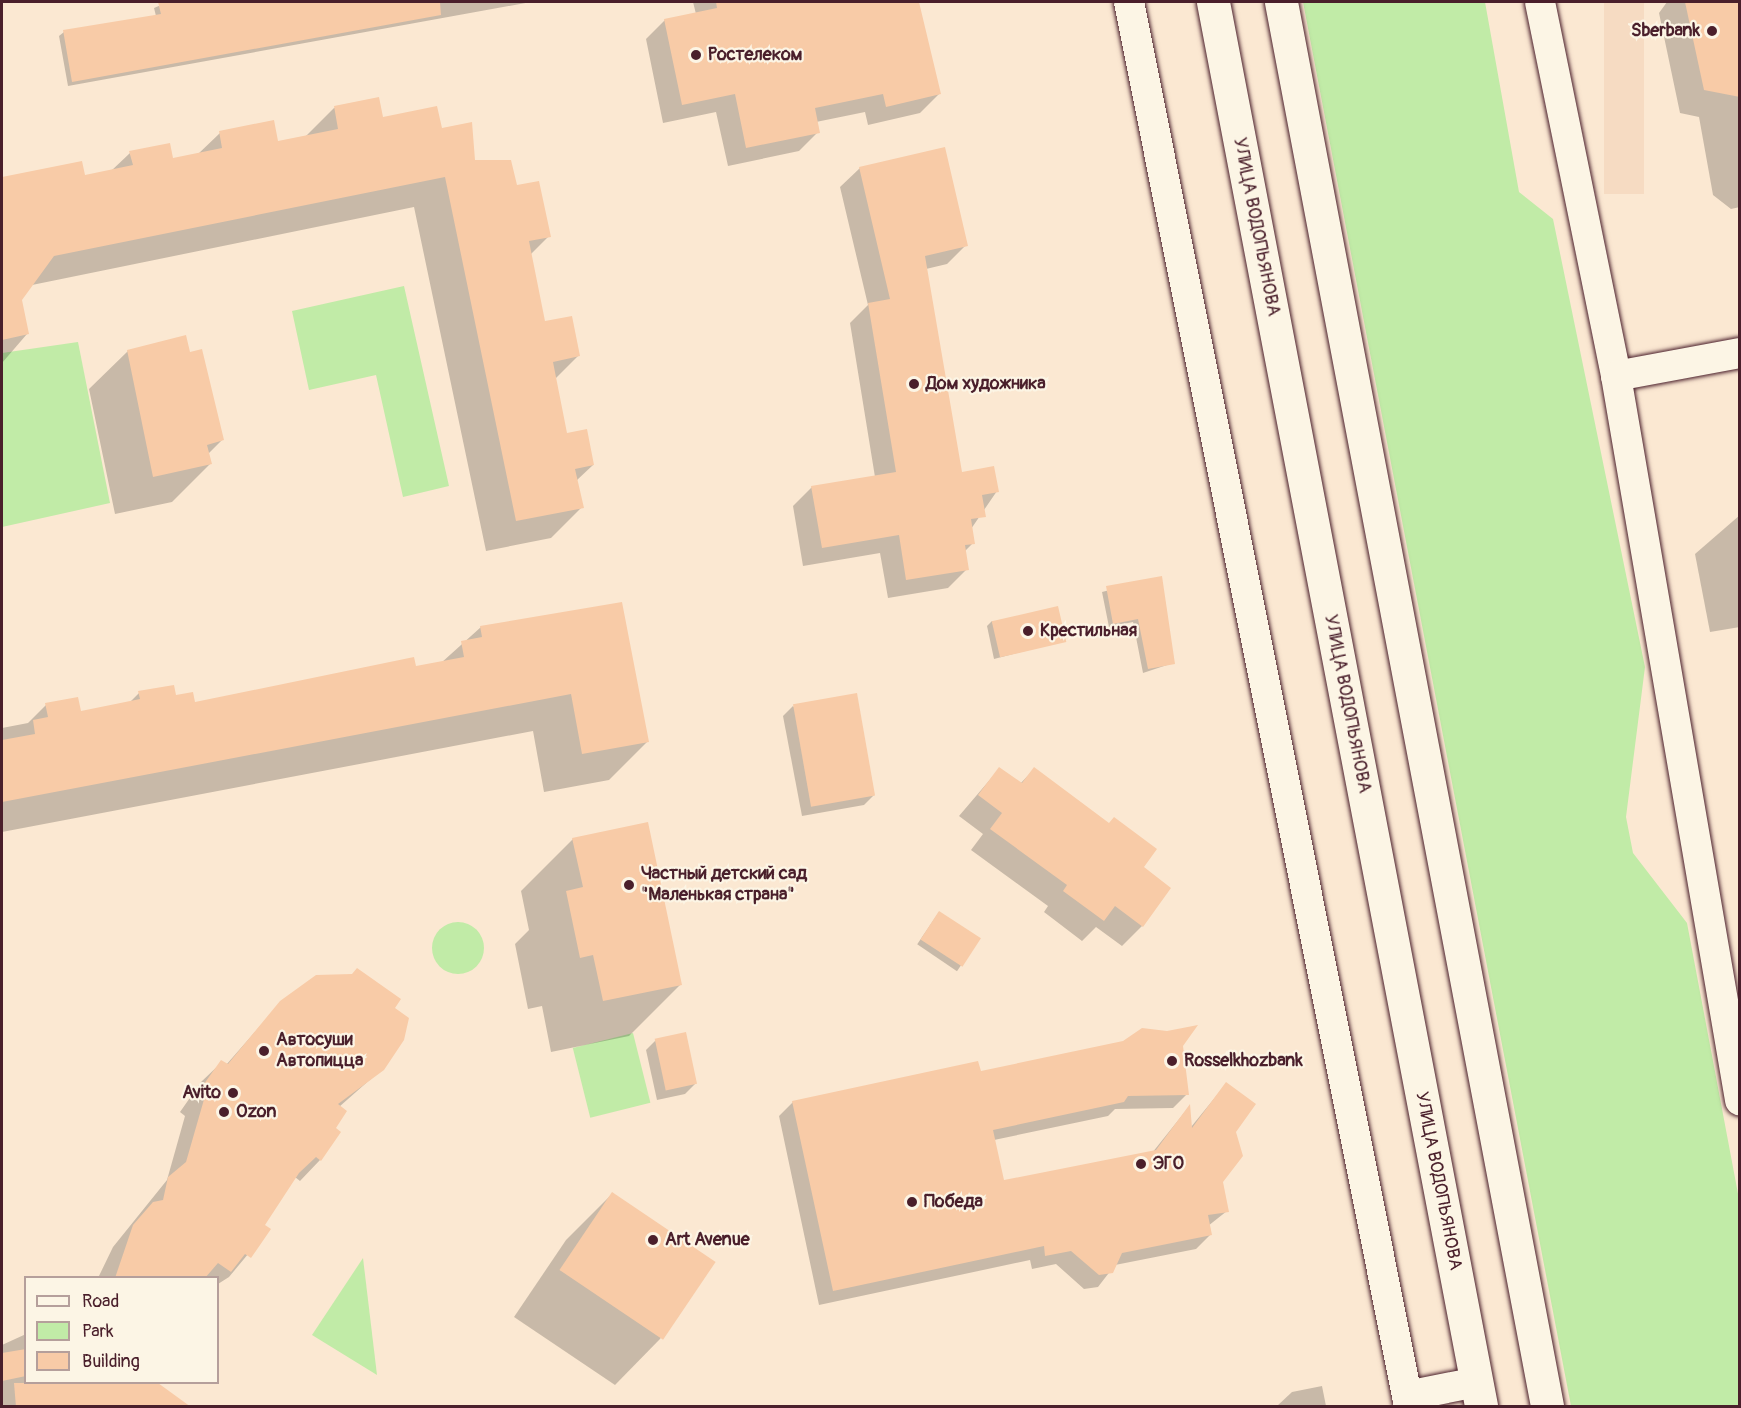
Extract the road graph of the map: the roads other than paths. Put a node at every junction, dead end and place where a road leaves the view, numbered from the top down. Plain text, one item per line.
1 (1129, 2) edge
2 (1213, 2) edge
3 (1281, 2) edge
4 (1540, 2) edge
5 (1740, 353) edge
6 (1616, 376) junction
7 (1740, 1100) edge
8 (1479, 1394) edge
9 (1408, 1401) edge
10 (1547, 1407) edge

1 - 9 street
2 - 8 main road, УЛИЦА ВОДОПЬЯНОВА
3 - 10 main road
4 - 6 street
5 - 6 street
6 - 7 street
8 - 9 street

